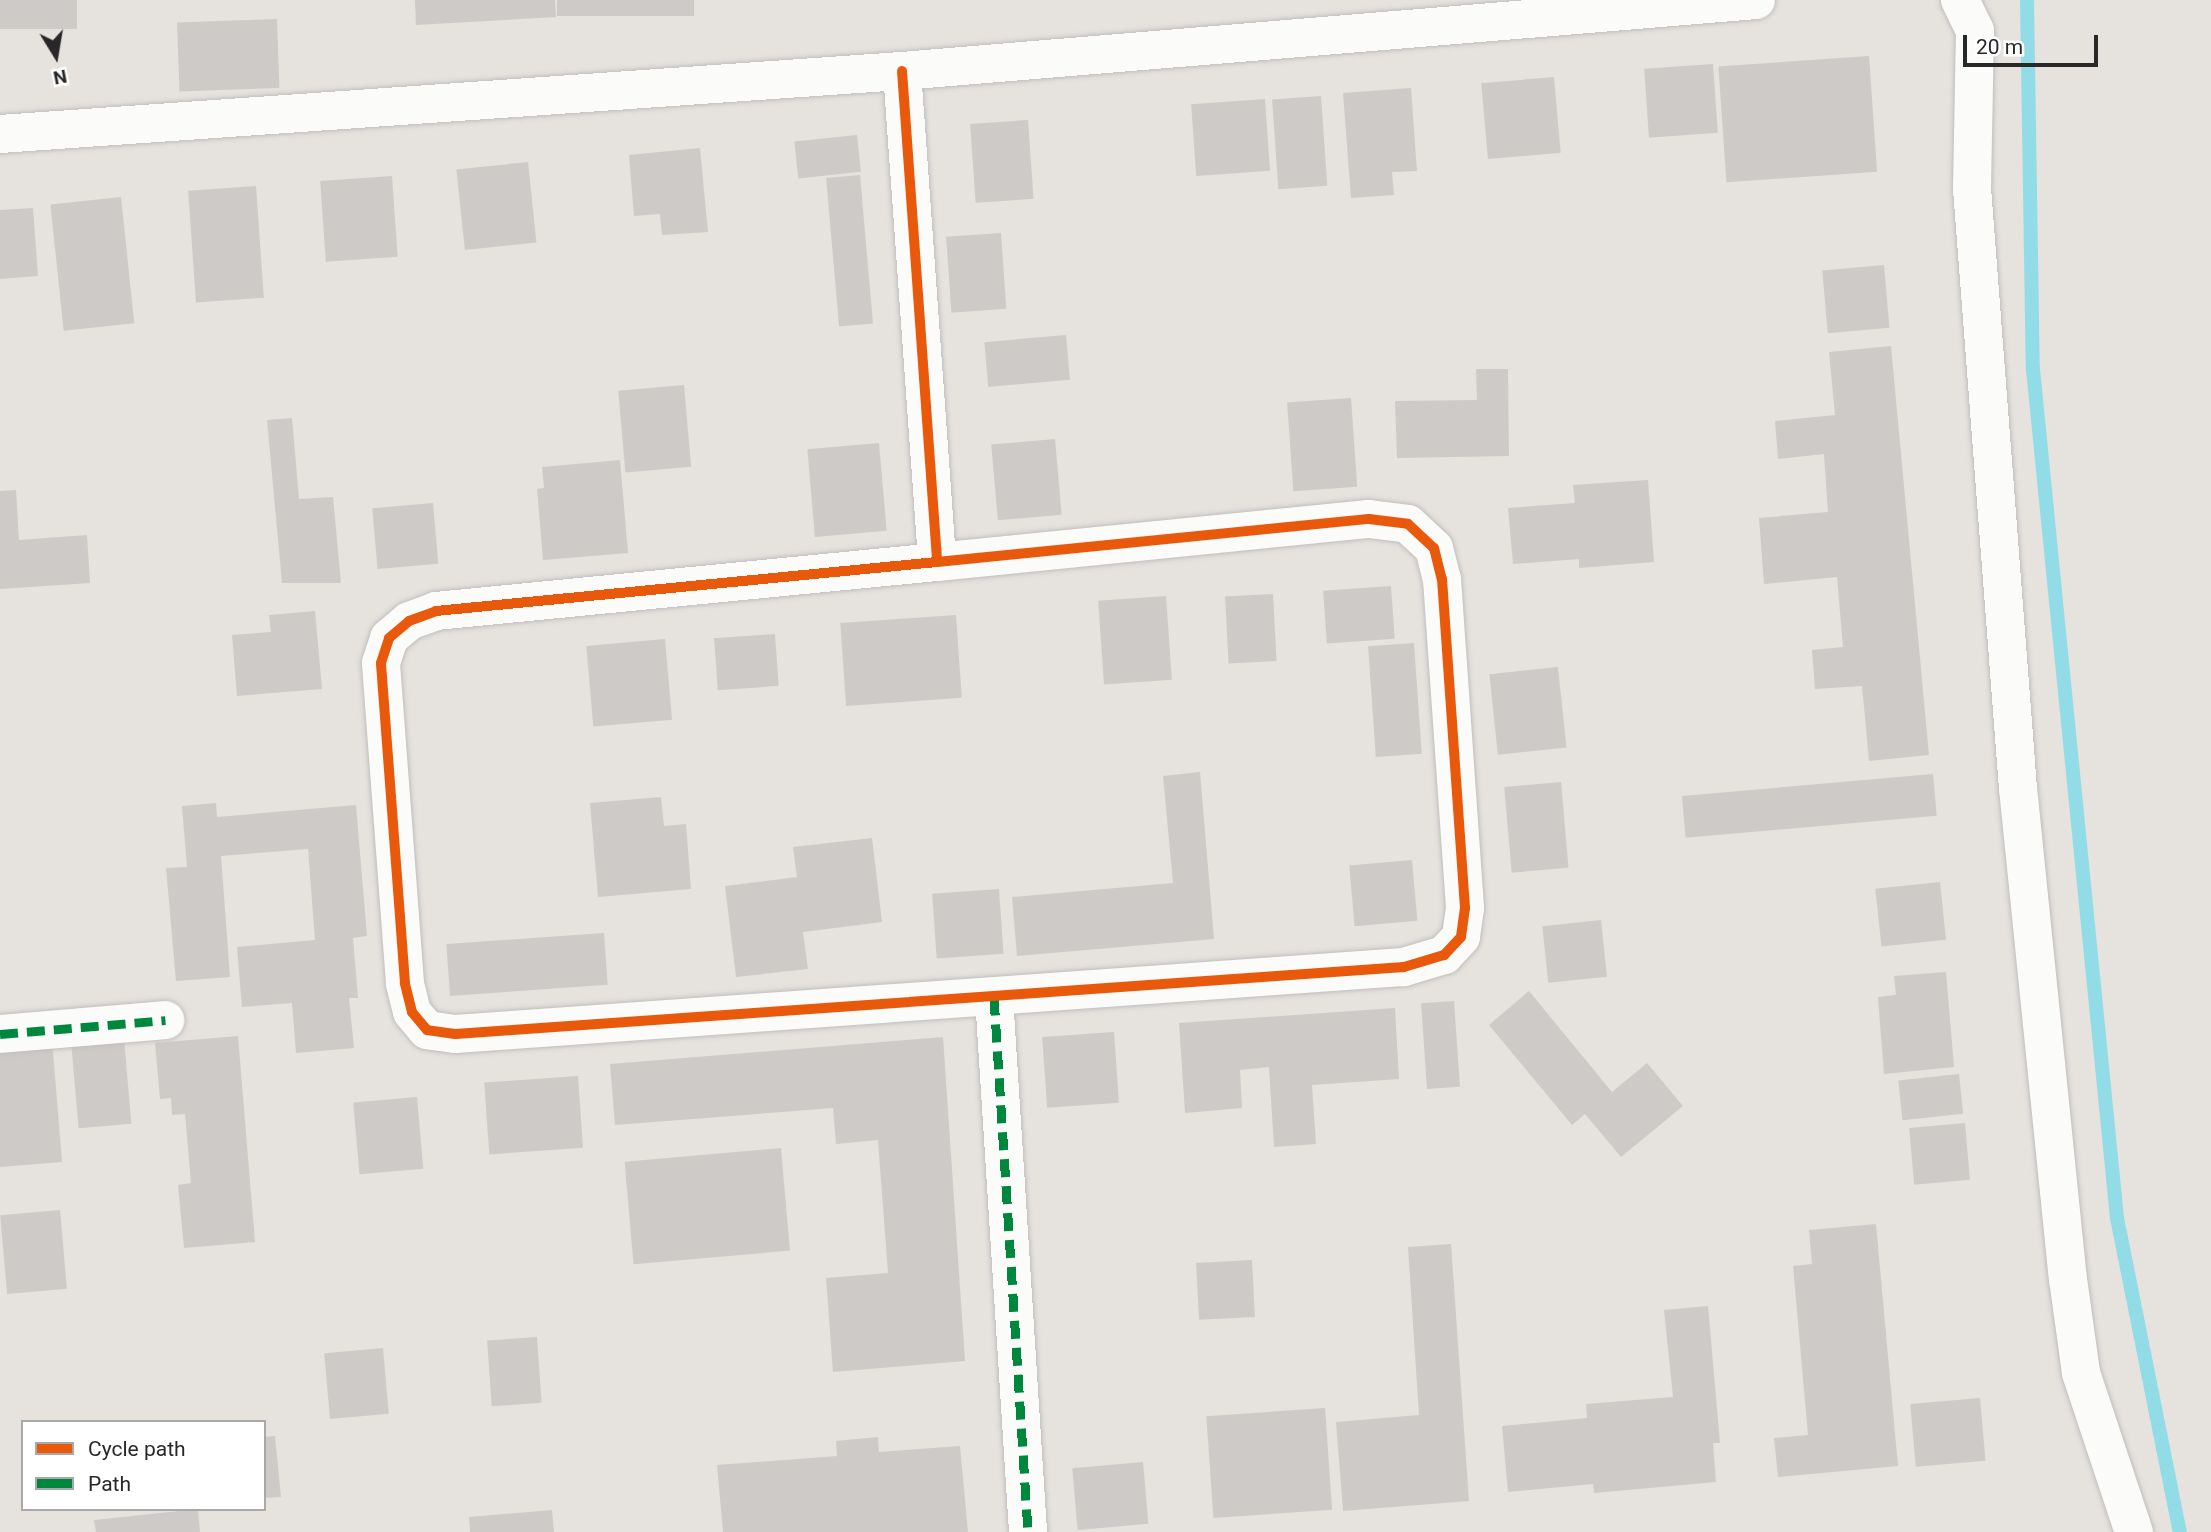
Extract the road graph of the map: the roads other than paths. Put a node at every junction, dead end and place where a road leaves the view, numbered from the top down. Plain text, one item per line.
1 (1756, 0) edge
2 (1960, 0) edge
3 (902, 71) junction
4 (0, 134) edge
5 (937, 562) junction
6 (994, 997) junction
7 (165, 1020) dead end
8 (0, 1034) edge
9 (1028, 1532) edge
10 (2134, 1532) edge

1 - 3 street
2 - 10 street
3 - 4 street
3 - 5 street
5 - 6 street
5 - 6 street
6 - 9 street
7 - 8 street

